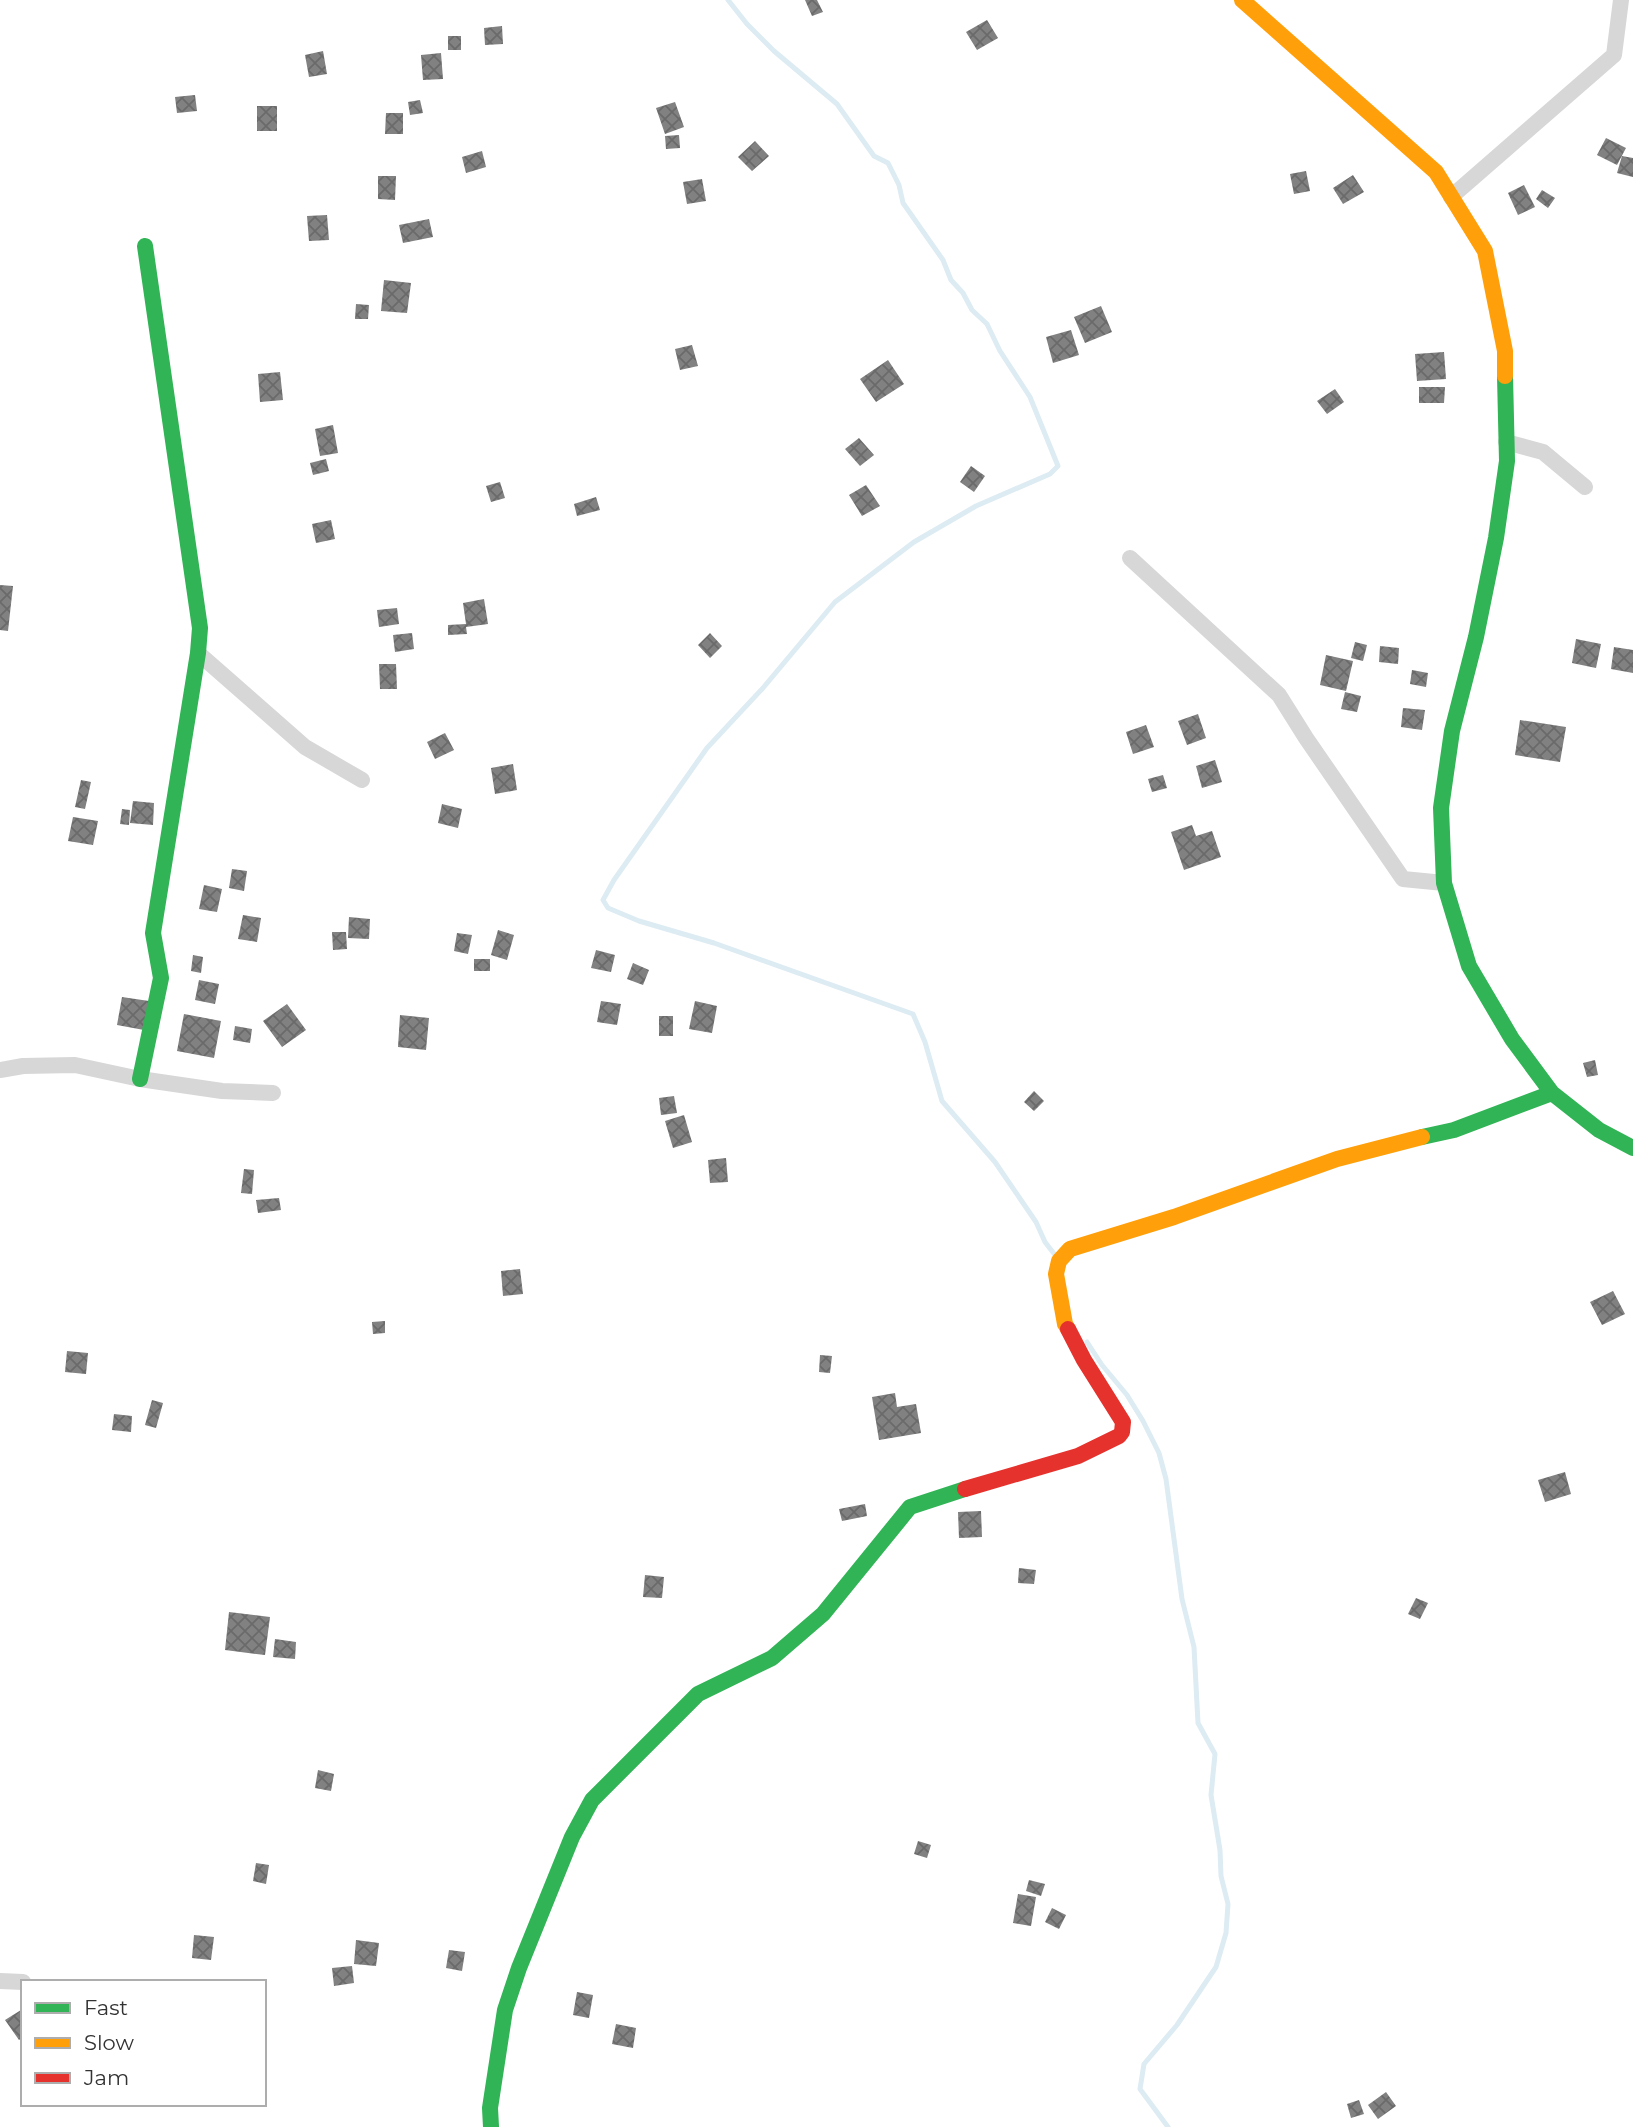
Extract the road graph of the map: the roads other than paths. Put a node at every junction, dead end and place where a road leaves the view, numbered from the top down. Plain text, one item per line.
1 (1242, 0) edge
2 (1621, 0) edge
3 (1451, 197) junction
4 (145, 246) dead end
5 (1506, 442) junction
6 (1585, 487) dead end
7 (1130, 558) dead end
8 (198, 653) junction
9 (362, 780) dead end
10 (1444, 883) junction
11 (0, 1070) edge
12 (140, 1079) junction
13 (273, 1093) dead end
14 (1552, 1093) junction
15 (1633, 1149) edge
16 (0, 1981) edge
17 (21, 1982) edge
18 (491, 2127) edge

1 - 3 street
2 - 3 street
3 - 5 street
4 - 8 street
5 - 6 street
5 - 10 street
7 - 10 street
8 - 9 street
8 - 12 street
10 - 14 street
11 - 12 street
12 - 13 street
14 - 15 street
14 - 18 street
16 - 17 street

